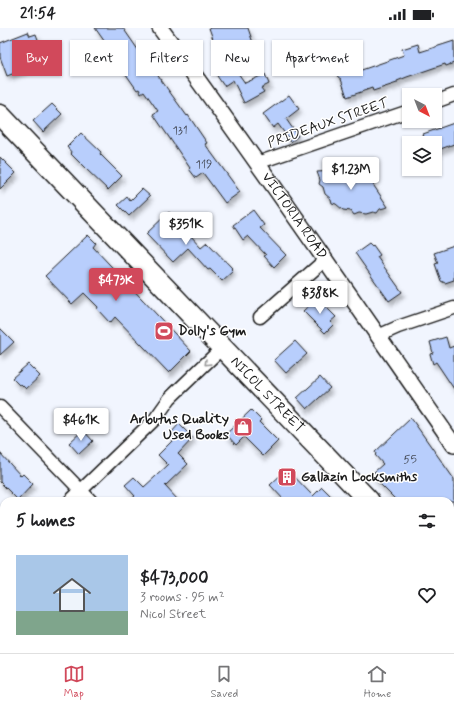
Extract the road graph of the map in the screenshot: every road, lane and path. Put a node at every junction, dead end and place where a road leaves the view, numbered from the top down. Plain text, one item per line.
1 (160, 28) edge
2 (454, 95) edge
3 (442, 99) edge
4 (402, 113) edge
5 (0, 116) edge
6 (258, 163) junction
7 (325, 260) junction
8 (454, 308) edge
9 (260, 317) dead end
10 (378, 336) junction
11 (223, 348) junction
12 (0, 408) edge
13 (454, 445) edge
14 (81, 491) junction
15 (74, 497) edge
16 (87, 497) edge
17 (365, 497) edge

1 - 6 street, VICTORIA ROAD
2 - 3 street
4 - 6 street, PRIDEAUX STREET
5 - 11 highway, NICOL STREET
6 - 7 street, VICTORIA ROAD
7 - 9 street
7 - 10 street, VICTORIA ROAD
8 - 10 street
10 - 13 street, VICTORIA ROAD
11 -> 14 street
11 - 17 highway, NICOL STREET
12 - 14 street
14 - 15 street
14 - 16 street

